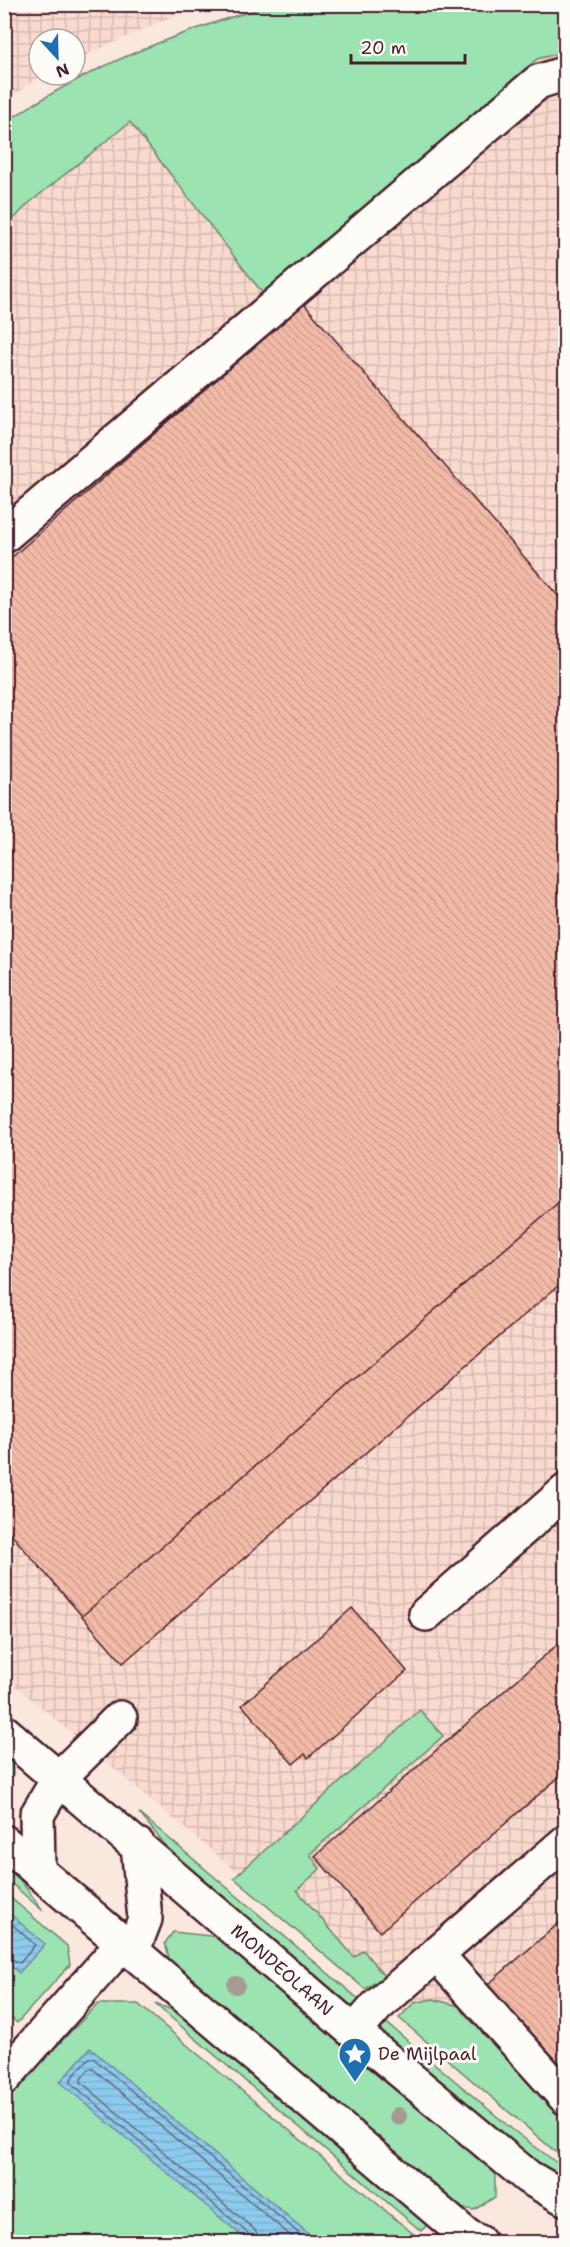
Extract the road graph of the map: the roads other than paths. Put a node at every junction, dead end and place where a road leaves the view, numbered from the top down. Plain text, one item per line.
1 (566, 73) edge
2 (4, 536) edge
3 (566, 1491) edge
4 (426, 1614) dead end
5 (120, 1718) dead end
6 (4, 1732) edge
7 (59, 1778) junction
8 (4, 1842) edge
9 (566, 1842) edge
10 (138, 1845) junction
11 (38, 1870) junction
12 (128, 1946) junction
13 (436, 1954) junction
14 (354, 2032) junction
15 (4, 2078) edge
16 (566, 2098) edge
17 (566, 2199) edge
18 (479, 2242) edge

1 - 2 street
3 - 4 street
5 - 7 street
6 - 7 street, MONDEOLAAN
7 - 10 street, MONDEOLAAN
7 - 11 street
8 - 11 street
9 - 13 street
10 - 12 street
10 - 14 street, MONDEOLAAN
11 - 12 street
12 - 15 street
12 - 18 street
13 - 14 street
13 - 16 street
14 - 17 street, MONDEOLAAN

